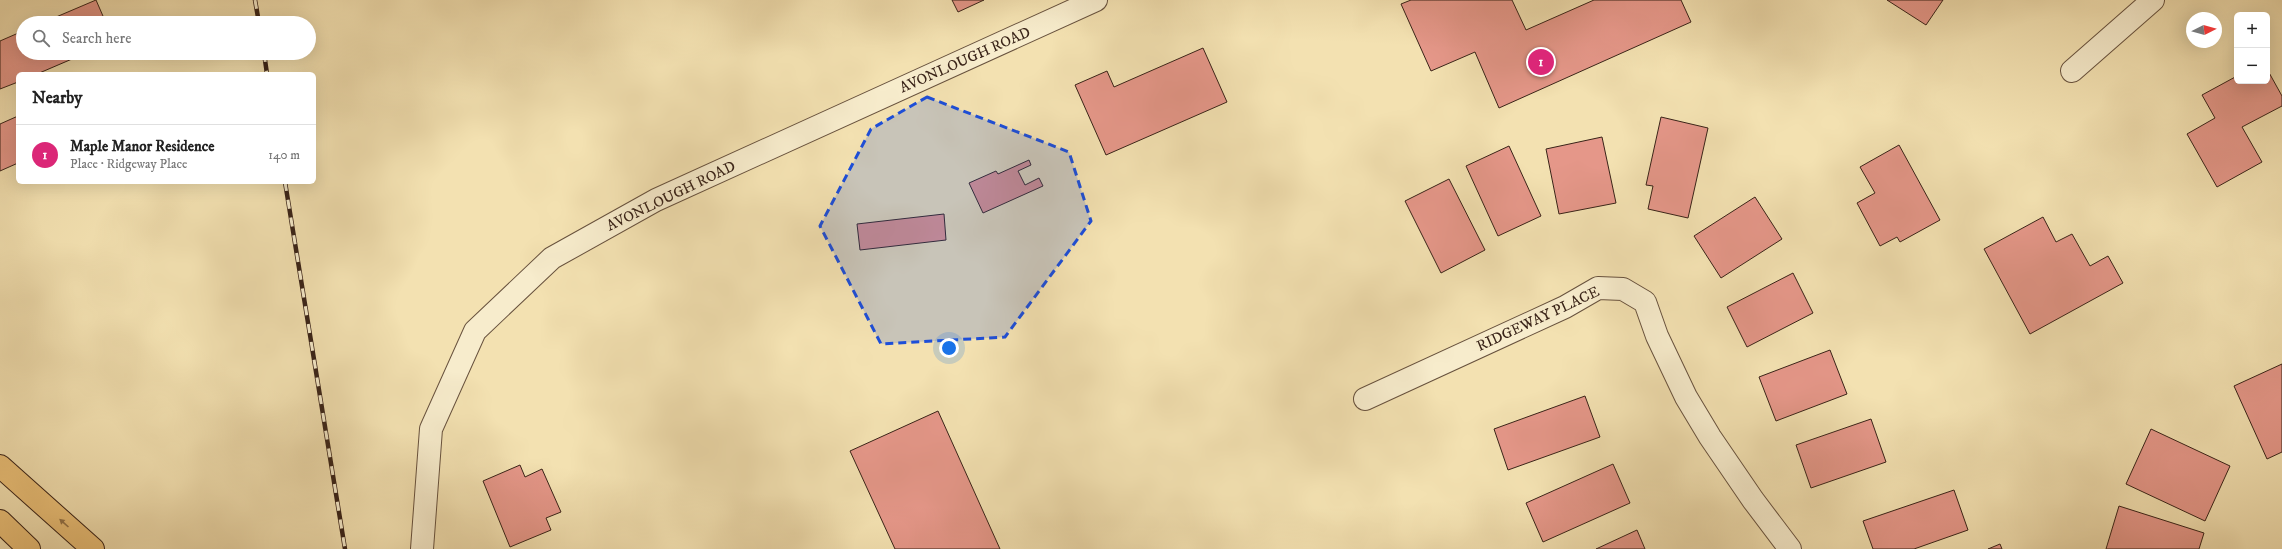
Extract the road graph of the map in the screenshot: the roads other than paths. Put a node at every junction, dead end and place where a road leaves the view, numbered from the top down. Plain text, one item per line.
1 (1096, 0) edge
2 (2153, 0) edge
3 (2072, 71) dead end
4 (1365, 399) dead end
5 (0, 466) edge
6 (0, 521) edge
7 (29, 549) edge
8 (93, 549) edge
9 (422, 549) edge
10 (1790, 549) edge

1 - 9 street, AVONLOUGH ROAD
2 - 3 street
4 - 10 street, RIDGEWAY PLACE
8 -> 5 main road
6 - 7 main road

